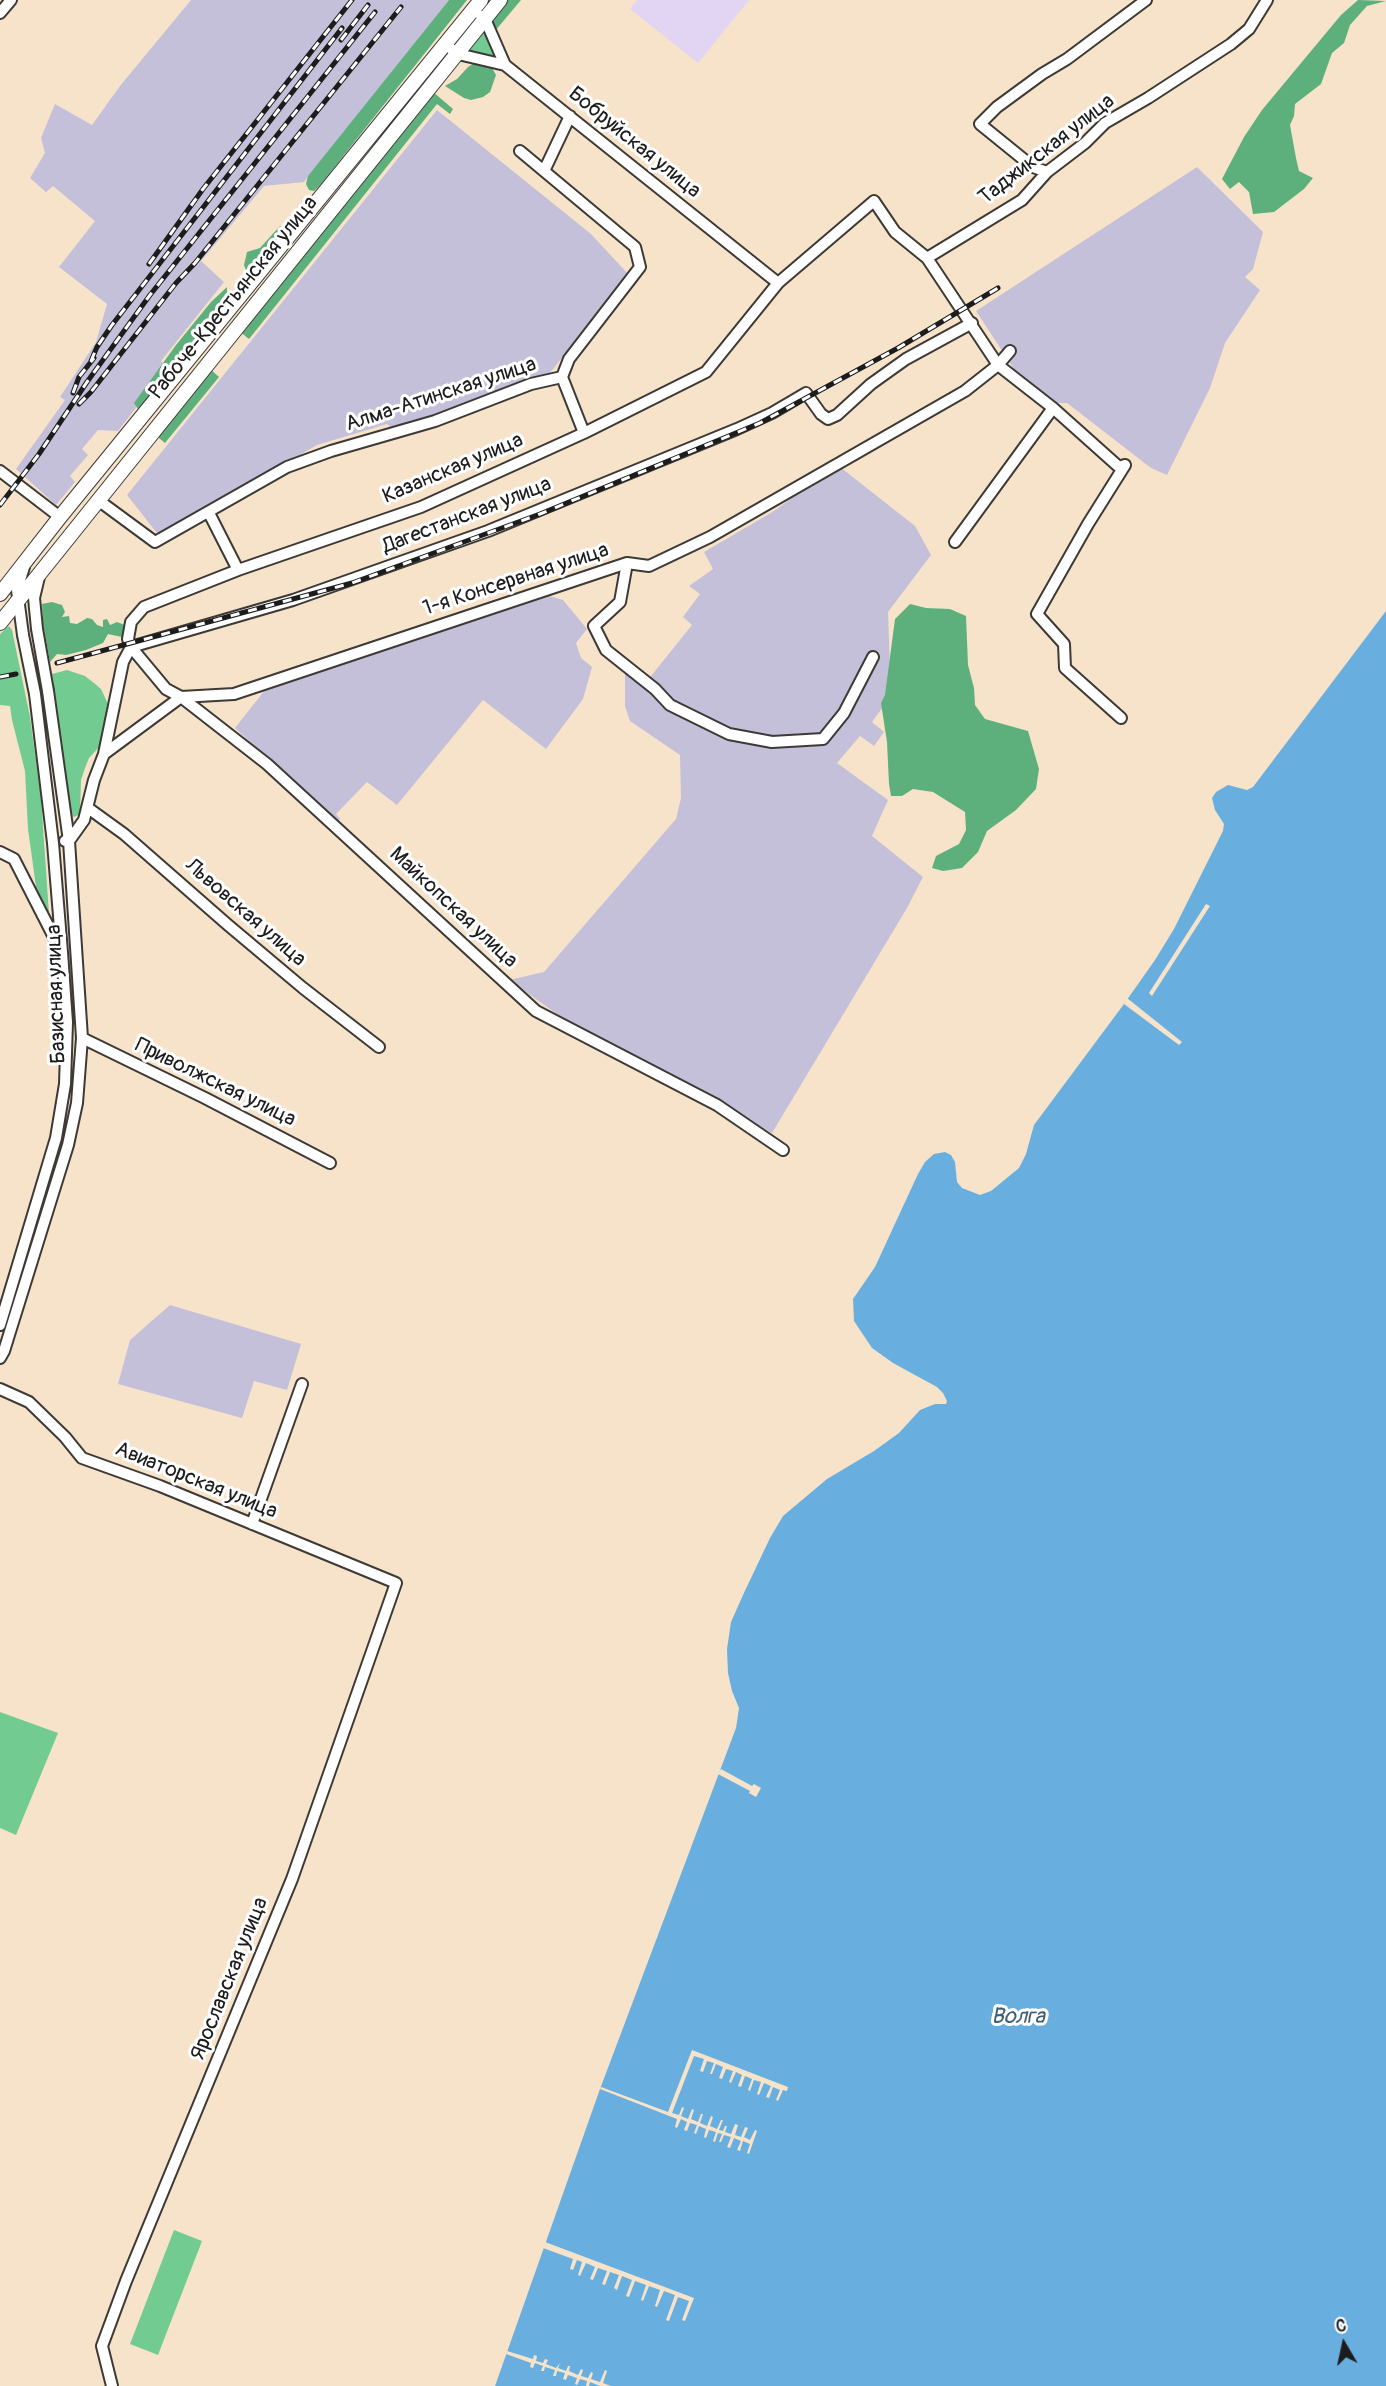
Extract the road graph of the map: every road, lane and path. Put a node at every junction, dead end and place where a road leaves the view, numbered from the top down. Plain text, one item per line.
1 (10, 0) edge
2 (500, 0) edge
3 (1146, 0) edge
4 (1267, 0) edge
5 (478, 5) edge
6 (0, 13) edge
7 (485, 19) junction
8 (446, 45) junction
9 (458, 54) junction
10 (505, 65) junction
11 (570, 116) junction
12 (520, 150) dead end
13 (544, 171) junction
14 (1047, 172) junction
15 (927, 258) junction
16 (778, 284) junction
17 (972, 323) junction
18 (1010, 351) dead end
19 (998, 365) junction
20 (562, 377) junction
21 (1053, 408) junction
22 (584, 433) junction
23 (0, 471) edge
24 (98, 500) junction
25 (209, 513) junction
26 (60, 517) junction
27 (955, 542) dead end
28 (627, 563) junction
29 (238, 570) junction
30 (17, 593) edge
31 (2, 621) edge
32 (22, 631) junction
33 (131, 647) junction
34 (873, 657) dead end
35 (181, 697) junction
36 (1121, 718) dead end
37 (104, 754) junction
38 (88, 808) junction
39 (69, 841) junction
40 (54, 843) junction
41 (0, 852) edge
42 (62, 952) junction
43 (82, 1038) junction
44 (379, 1047) dead end
45 (783, 1150) dead end
46 (330, 1163) dead end
47 (0, 1325) edge
48 (0, 1358) edge
49 (302, 1384) dead end
50 (0, 1389) edge
51 (252, 1524) junction
52 (396, 1583) joint
53 (112, 2386) edge

1 - 6 street
2 - 7 main road, Рабоче-Крестьянская улица
3 - 14 street
4 - 14 street, Таджикская улица
5 - 7 street
5 - 8 main road, Рабоче-Крестьянская улица
7 - 9 main road, Рабоче-Крестьянская улица
7 - 10 street, Бобруйская улица
8 - 9 street
8 - 26 main road, Рабоче-Крестьянская улица
9 - 10 street
9 - 24 main road, Рабоче-Крестьянская улица
10 - 11 street, Бобруйская улица
11 - 13 street
11 - 16 street, Бобруйская улица
12 - 13 street, Алма-Атинская улица
13 - 20 street, Алма-Атинская улица
14 - 15 street, Таджикская улица
15 - 16 street, Казанская улица
15 - 17 street
16 - 22 street, Казанская улица
17 - 19 street
17 - 33 street, Дагестанская улица
18 - 19 street, 1-я Консервная улица
19 - 21 street
19 - 28 street, 1-я Консервная улица
20 - 22 street
20 - 25 street, Алма-Атинская улица
21 - 27 street
21 - 36 street
22 - 29 street, Казанская улица
23 - 26 street
24 - 25 street, Алма-Атинская улица
24 - 30 main road, Рабоче-Крестьянская улица
25 - 29 street
26 - 30 main road, Рабоче-Крестьянская улица
28 - 34 street
28 - 35 street, 1-я Консервная улица
29 - 33 street, Казанская улица
30 - 31 main road, Рабоче-Крестьянская улица
30 - 32 street, Базисная улица
30 - 39 street, Базисная улица, bridge
31 - 32 street
32 - 40 street, Базисная улица, bridge
33 - 35 street, Майкопская улица
33 - 37 street, Казанская улица
35 - 37 street
35 - 45 street, Майкопская улица
37 - 38 street, Казанская улица
38 - 39 street, Казанская улица
38 - 44 street, Львовская улица
39 - 40 street
39 - 43 street, Базисная улица
40 - 42 street, Базисная улица
41 - 42 street
42 - 47 street, Базисная улица
43 - 46 street, Приволжская улица
43 - 48 street, Базисная улица
49 - 51 street
50 - 51 street, Авиаторская улица
51 - 52 street, Авиаторская улица
52 - 53 street, Ярославская улица

